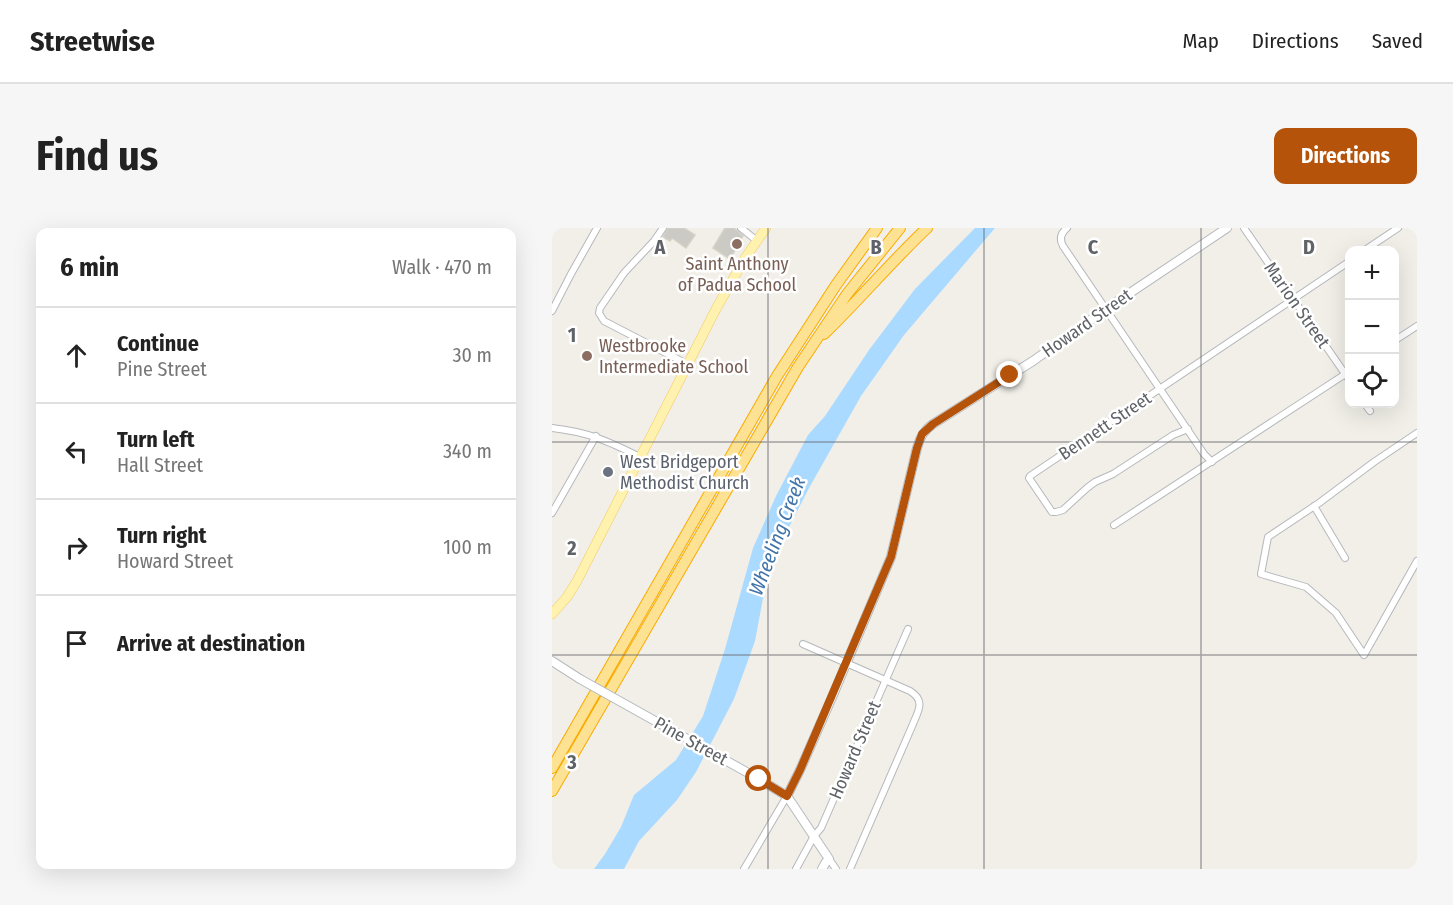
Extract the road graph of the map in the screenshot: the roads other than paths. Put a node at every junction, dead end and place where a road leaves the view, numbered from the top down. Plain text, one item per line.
1 (597, 228) edge
2 (663, 228) edge
3 (741, 228) edge
4 (766, 228) edge
5 (877, 228) edge
6 (884, 228) edge
7 (900, 228) edge
8 (927, 228) edge
9 (1067, 228) edge
10 (1227, 228) edge
11 (1244, 228) edge
12 (1398, 228) edge
13 (756, 240) junction
14 (1371, 246) edge
15 (1345, 264) edge
16 (836, 285) junction
17 (1293, 299) junction
18 (1106, 309) junction
19 (552, 311) edge
20 (1417, 326) edge
21 (1399, 338) edge
22 (809, 349) junction
23 (687, 364) junction
24 (1345, 370) edge
25 (1345, 374) edge
26 (1160, 389) junction
27 (1368, 408) edge
28 (1371, 411) dead end
29 (552, 428) edge
30 (1188, 429) junction
31 (1417, 433) edge
32 (596, 436) junction
33 (640, 457) junction
34 (1212, 462) junction
35 (1314, 506) junction
36 (552, 513) edge
37 (1114, 525) dead end
38 (1345, 558) dead end
39 (1417, 561) edge
40 (552, 614) edge
41 (908, 629) dead end
42 (803, 644) dead end
43 (552, 661) edge
44 (846, 663) junction
45 (885, 680) junction
46 (552, 768) edge
47 (552, 791) edge
48 (787, 796) junction
49 (814, 836) junction
50 (829, 859) junction
51 (744, 869) edge
52 (796, 869) edge
53 (822, 869) edge
54 (836, 869) edge
55 (850, 869) edge

1 - 19 street
2 - 23 street
3 - 13 street
4 - 13 main road
5 - 16 highway
6 - 16 highway
7 - 22 highway
8 - 22 highway
9 - 18 street
10 - 18 street, Howard Street
11 - 17 street, Marion Street
12 - 14 street
13 - 23 main road
15 - 17 street, Bennett Street
16 - 46 highway
17 - 24 street, Marion Street
17 - 26 street, Bennett Street
18 - 26 street
18 - 44 street, Howard Street
20 - 21 street
22 - 47 highway
23 - 33 main road
25 - 34 street
26 - 30 street
26 - 30 street, Bennett Street
27 - 28 street
29 - 32 street
30 - 34 street
31 - 35 street
32 - 33 street
32 - 36 street
33 - 40 main road
34 - 37 street
35 - 38 street
35 - 39 street
41 - 45 street, Howard Street
42 - 44 street
43 - 48 street, Pine Street, bridge
44 - 45 street
44 - 48 street
45 - 49 street, Howard Street
45 - 55 street
48 - 49 street, Pine Street
48 - 51 street
49 - 50 street, Pine Street
49 - 52 street, Howard Street
50 - 53 street
50 - 54 street, Pine Street

